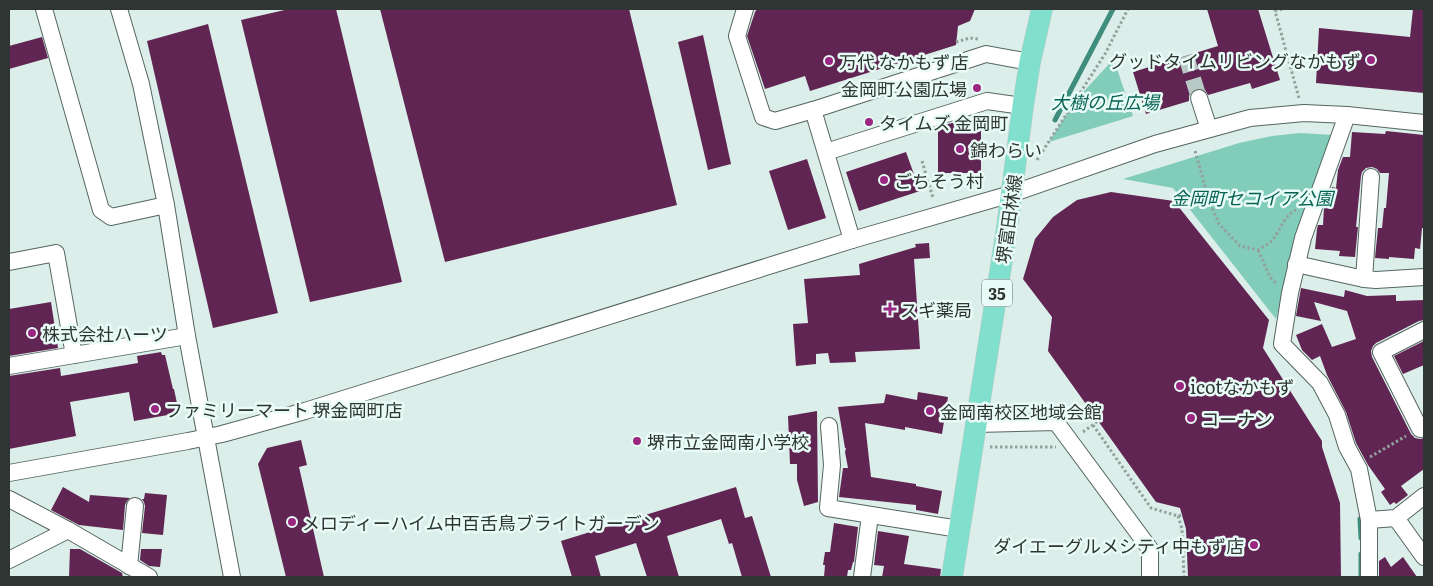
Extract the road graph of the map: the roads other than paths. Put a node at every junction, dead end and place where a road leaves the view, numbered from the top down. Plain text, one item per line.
1 (44, 9) edge
2 (120, 9) edge
3 (745, 9) edge
4 (1042, 9) edge
5 (1030, 62) junction
6 (1199, 98) tunnel mouth
7 (1023, 106) junction
8 (813, 110) junction
9 (1347, 115) junction
10 (1424, 123) edge
11 (1209, 129) junction
12 (826, 152) junction
13 (1371, 177) dead end
14 (1011, 194) junction
15 (166, 205) junction
16 (852, 240) junction
17 (9, 262) edge
18 (1296, 264) junction
19 (1424, 277) edge
20 (1364, 279) junction
21 (1424, 330) edge
22 (186, 336) junction
23 (74, 355) junction
24 (9, 366) edge
25 (976, 424) junction
26 (829, 426) dead end
27 (1420, 428) road end
28 (205, 438) junction
29 (9, 473) edge
30 (1424, 496) edge
31 (9, 499) edge
32 (135, 506) dead end
33 (870, 515) junction
34 (1396, 518) junction
35 (1369, 520) junction
36 (959, 529) junction
37 (68, 530) junction
38 (1424, 557) edge
39 (9, 560) edge
40 (129, 566) junction
41 (146, 576) edge
42 (232, 577) edge
43 (862, 577) edge
44 (952, 577) edge
45 (1150, 577) edge
46 (1368, 577) edge

1 - 15 street
2 - 15 street
3 - 8 street
4 - 5 main road, 堺富田林線 / 35
5 - 7 main road, 堺富田林線 / 35
5 - 8 street
6 - 11 street
7 - 12 street
7 - 14 main road, 堺富田林線 / 35
8 - 12 street
9 - 10 street
9 - 11 street
9 - 18 street
11 - 14 street
12 - 16 street
13 - 20 street
14 - 16 street
14 - 25 main road, 堺富田林線 / 35
15 - 22 street
16 - 28 street
17 - 23 street
18 - 20 street
18 - 35 street
19 - 20 street
21 - 27 street
22 - 23 street
22 - 28 street
23 - 24 street
25 - 36 main road, 堺富田林線 / 35
25 - 45 street
26 - 33 street
28 - 29 street
28 - 42 street
30 - 34 street
31 - 37 street
32 - 40 street
33 - 36 street
33 - 43 street
34 - 35 street
34 - 38 street
35 - 46 street
36 - 44 main road, 堺富田林線 / 35
37 - 39 street
37 - 40 street
40 - 41 street

